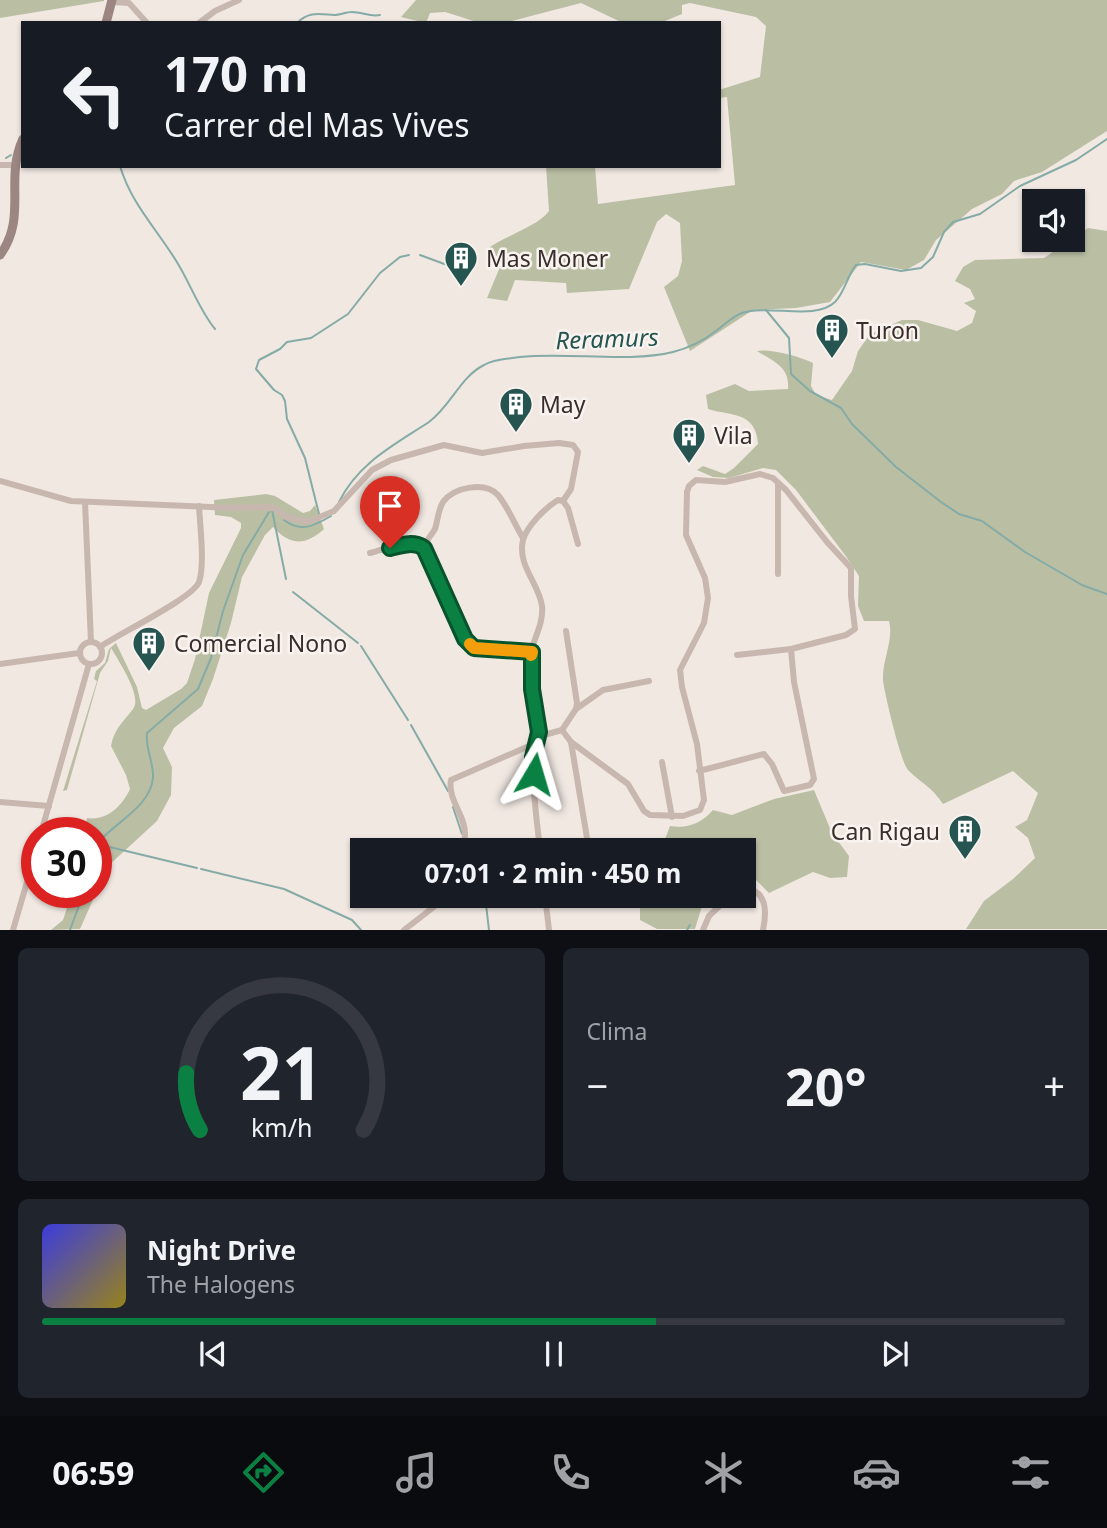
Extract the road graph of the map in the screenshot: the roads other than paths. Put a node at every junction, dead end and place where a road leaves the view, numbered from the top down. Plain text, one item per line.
1 (239, 0) edge
2 (112, 1) edge
3 (107, 21) edge
4 (145, 21) edge
5 (202, 21) edge
6 (21, 146) edge
7 (15, 165) junction
8 (0, 166) edge
9 (0, 255) edge
10 (0, 481) edge
11 (778, 483) junction
12 (563, 501) junction
13 (85, 502) junction
14 (200, 506) junction
15 (523, 538) junction
16 (578, 544) dead end
17 (424, 548) junction
18 (370, 553) dead end
19 (778, 574) dead end
20 (566, 631) dead end
21 (91, 642) junction
22 (100, 647) junction
23 (790, 649) junction
24 (532, 652) junction
25 (79, 653) junction
26 (737, 655) dead end
27 (0, 664) edge
28 (89, 664) junction
29 (649, 681) dead end
30 (576, 709) junction
31 (562, 730) junction
32 (538, 740) junction
33 (571, 742) junction
34 (662, 762) dead end
35 (699, 771) junction
36 (0, 802) edge
37 (49, 806) junction
38 (46, 817) edge
39 (672, 817) junction
40 (464, 838) edge
41 (539, 838) edge
42 (587, 838) edge
43 (756, 891) edge
44 (21, 902) edge
45 (432, 908) edge
46 (546, 908) edge
47 (717, 908) edge
48 (13, 929) edge
49 (404, 929) edge
50 (549, 929) edge
51 (703, 929) edge
52 (763, 929) edge

1 - 5 street
2 - 3 street
2 - 4 street
6 - 7 street
7 - 8 street
7 - 9 street
10 - 13 street
11 - 19 street
11 - 23 street
11 - 35 street
12 - 14 street
12 - 15 street
12 - 16 street
13 - 14 street
13 - 21 street
14 - 22 street
15 - 17 street
15 - 24 street
17 - 18 street
17 - 24 street
20 - 30 street
21 - 22 street
21 - 25 street
22 - 28 street
23 - 26 street
23 - 35 street
24 - 32 street
25 - 27 street
25 - 28 street
28 - 37 street
29 - 30 street
30 - 31 street
31 - 32 street
31 - 33 street
32 - 40 street
32 - 41 street
33 - 39 street
33 - 42 street
34 - 39 street
35 - 39 street
36 - 37 street
37 - 38 street
43 - 52 street
44 - 48 street
45 - 49 street
46 - 50 street
47 - 51 street

